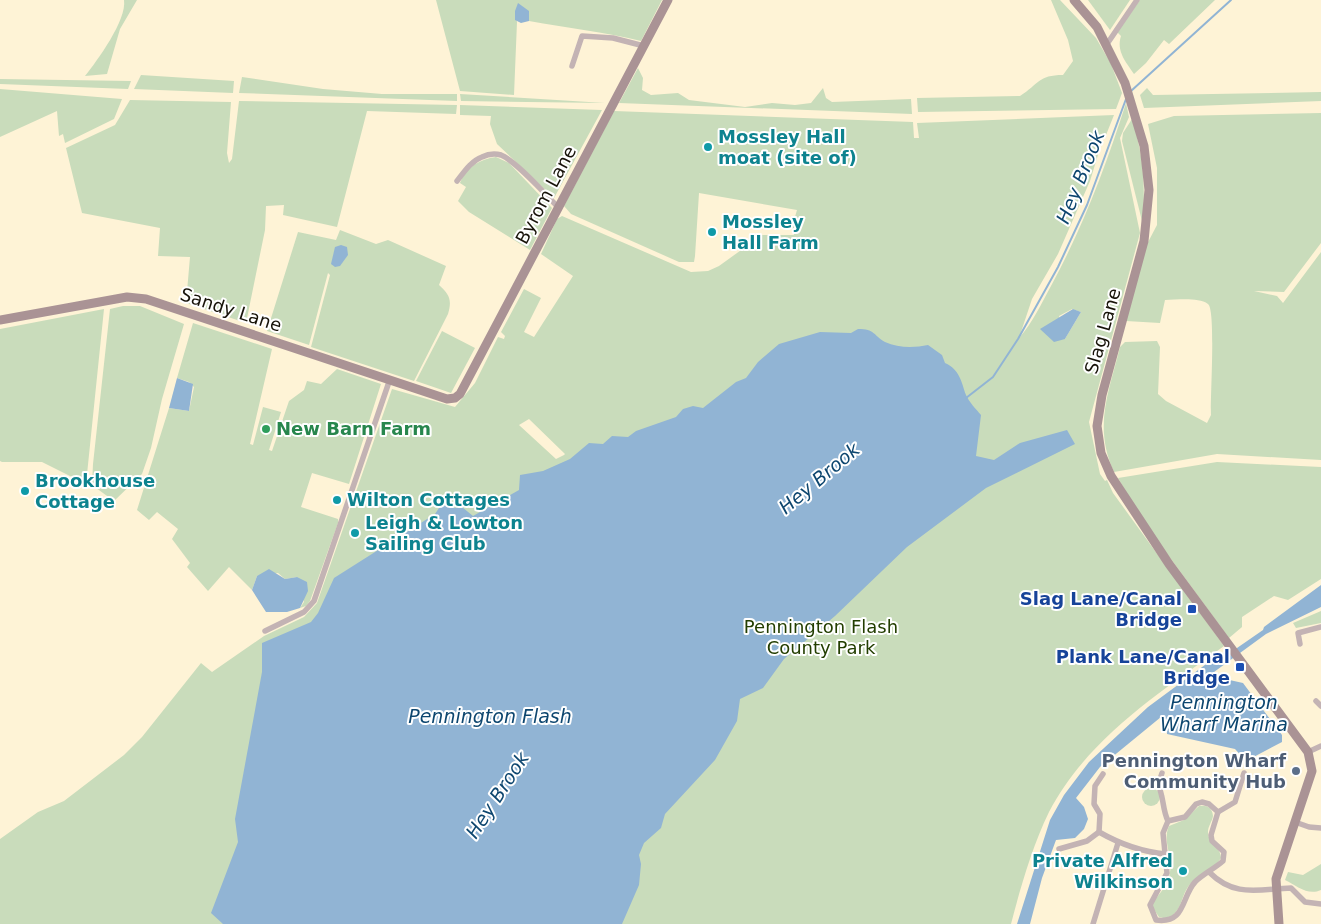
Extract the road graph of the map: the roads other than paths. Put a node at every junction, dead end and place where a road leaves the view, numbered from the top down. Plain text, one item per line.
1 (668, 0) edge
2 (1074, 0) edge
3 (1137, 0) edge
4 (1107, 44) junction
5 (644, 46) junction
6 (572, 66) dead end
7 (457, 181) dead end
8 (558, 207) junction
9 (0, 320) edge
10 (390, 379) junction
11 (447, 398) joint
12 (1321, 627) edge
13 (265, 631) dead end
14 (1300, 644) dead end
15 (1316, 701) dead end
16 (1321, 706) edge
17 (1321, 746) edge
18 (1308, 752) junction
19 (1162, 772) dead end
20 (1244, 773) dead end
21 (1103, 774) dead end
22 (1158, 785) junction
23 (1146, 786) dead end
24 (1218, 812) junction
25 (1168, 821) junction
26 (1295, 822) junction
27 (1321, 828) edge
28 (1100, 832) junction
29 (1118, 843) junction
30 (1059, 849) dead end
31 (1166, 854) junction
32 (1209, 872) junction
33 (1277, 889) junction
34 (1321, 904) edge
35 (1178, 921) edge
36 (1155, 922) edge
37 (1093, 924) edge
38 (1279, 924) edge

1 - 5 street, Byrom Lane
2 - 4 street, Slag Lane
3 - 4 street
4 - 18 street, Slag Lane
5 - 6 street
5 - 8 street, Byrom Lane
7 - 8 street
8 - 11 street, Byrom Lane
9 - 10 street, Sandy Lane
10 - 11 street, Sandy Lane
10 - 13 street
12 - 14 street
15 - 16 street
17 - 18 street
18 - 26 street
19 - 22 street
20 - 24 street
21 - 28 street
22 - 23 street
22 - 25 street
24 - 25 street
24 - 32 street
25 - 31 street
26 - 27 street
26 - 33 street
28 - 29 street
28 - 30 street
29 - 31 street
29 - 37 street
31 - 36 street
32 - 33 street
32 - 35 street
33 - 34 street
33 - 38 street
35 - 36 street

